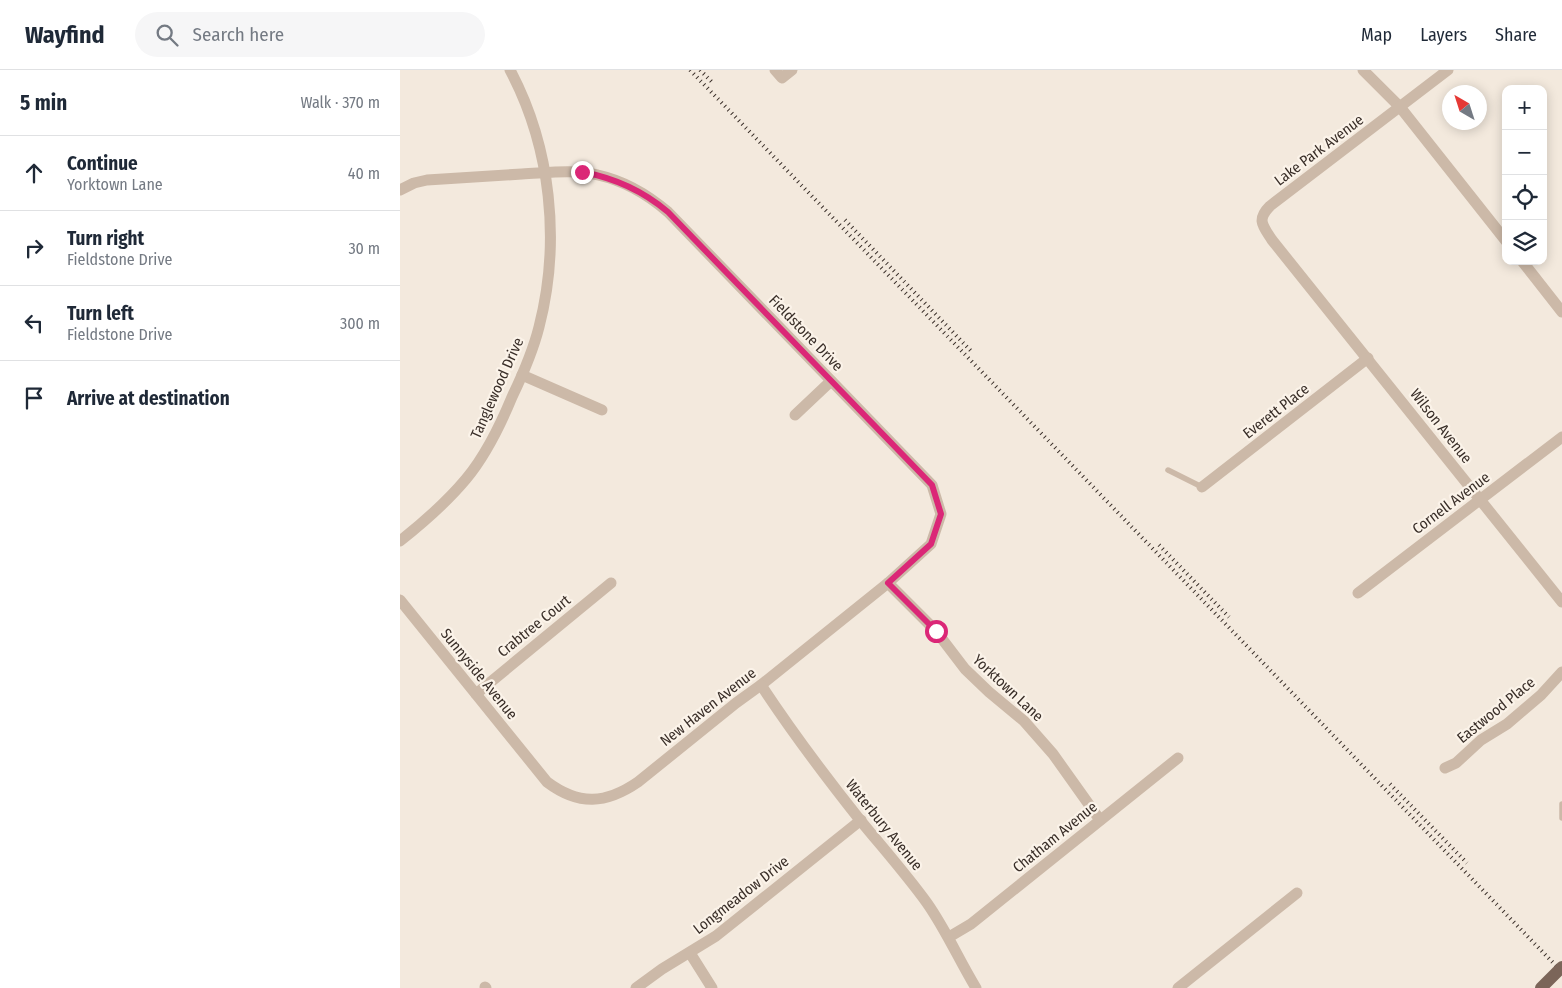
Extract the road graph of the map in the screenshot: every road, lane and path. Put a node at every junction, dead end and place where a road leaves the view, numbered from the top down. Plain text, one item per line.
1 (510, 70) edge
2 (775, 70) edge
3 (792, 70) edge
4 (1363, 70) edge
5 (1448, 70) edge
6 (1400, 107) junction
7 (546, 173) junction
8 (400, 190) edge
9 (1502, 236) edge
10 (1525, 265) edge
11 (1296, 269) joint
12 (1562, 312) edge
13 (1368, 358) junction
14 (522, 375) junction
15 (831, 381) junction
16 (602, 410) dead end
17 (795, 415) dead end
18 (1562, 436) edge
19 (1168, 470) dead end
20 (1202, 487) joint
21 (1480, 499) junction
22 (400, 541) edge
23 (612, 583) dead end
24 (888, 583) junction
25 (1358, 593) dead end
26 (400, 600) edge
27 (1562, 602) edge
28 (1562, 672) edge
29 (761, 685) junction
30 (476, 694) junction
31 (1178, 758) dead end
32 (535, 768) joint
33 (1445, 768) dead end
34 (1562, 804) edge
35 (1562, 818) edge
36 (861, 820) junction
37 (1100, 820) junction
38 (1297, 893) dead end
39 (950, 938) junction
40 (690, 953) junction
41 (1562, 967) edge
42 (636, 988) edge
43 (712, 988) edge
44 (976, 988) edge
45 (1178, 988) edge
46 (1541, 988) edge

1 - 7 street, Tanglewood Drive
2 - 3 street
4 - 6 street
5 - 6 street, Lake Park Avenue
6 - 9 street
6 - 11 street, Lake Park Avenue
7 - 8 street, Fieldstone Drive
7 - 14 street, Tanglewood Drive
7 - 15 street, Fieldstone Drive
10 - 12 street
11 - 13 street, Wilson Avenue
13 - 20 street, Everett Place
13 - 21 street, Wilson Avenue
14 - 16 street
14 - 22 street, Tanglewood Drive
15 - 17 street
15 - 24 street, Fieldstone Drive
18 - 21 street, Cornell Avenue
19 - 20 lane
21 - 25 street, Cornell Avenue
21 - 27 street, Wilson Avenue
23 - 30 street, Crabtree Court
24 - 29 street, New Haven Avenue
24 - 37 street, Yorktown Lane
26 - 30 street, Sunnyside Avenue
28 - 33 street, Eastwood Place
29 - 32 street, New Haven Avenue
29 - 36 street, Waterbury Avenue
30 - 32 street, Sunnyside Avenue
31 - 37 street, Chatham Avenue
34 - 35 lane
36 - 39 street, Waterbury Avenue
36 - 40 street, Longmeadow Drive
37 - 39 street, Chatham Avenue
38 - 45 street
39 - 44 street, Waterbury Avenue
40 - 42 street, Longmeadow Drive
40 - 43 street
41 - 46 main road, bridge

